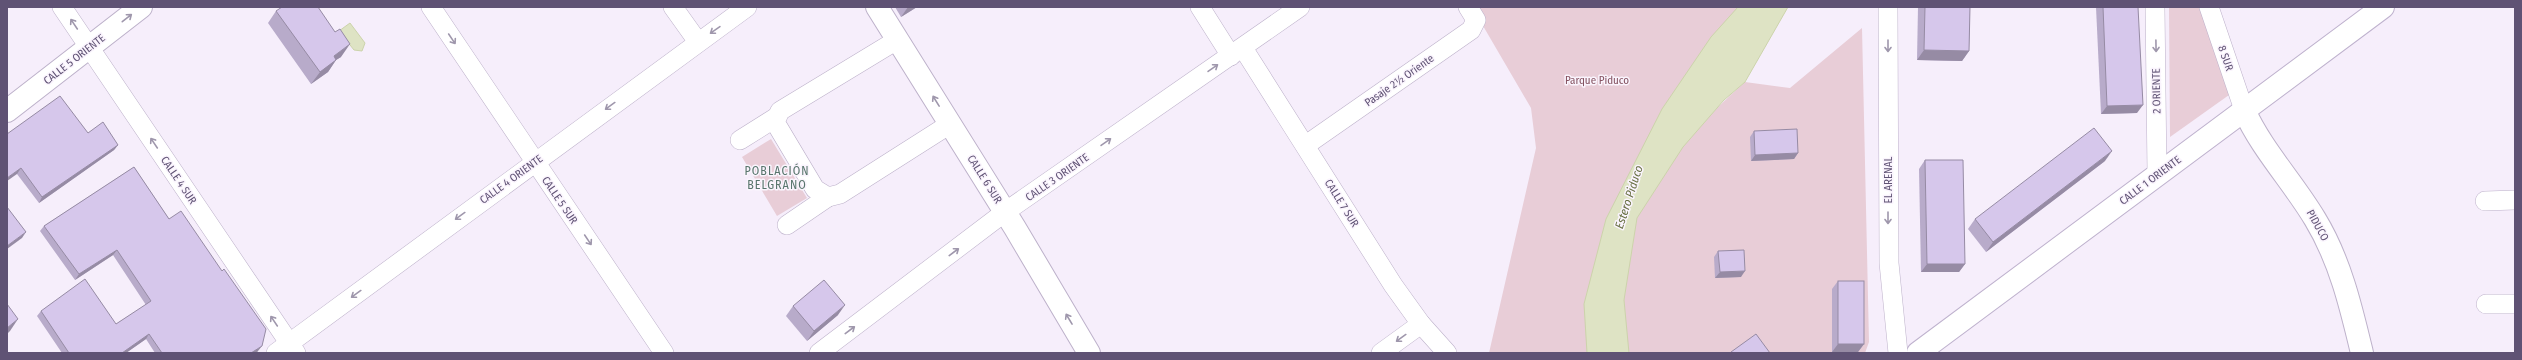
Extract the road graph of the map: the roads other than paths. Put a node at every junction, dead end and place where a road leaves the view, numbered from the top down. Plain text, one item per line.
1 (62, 7) edge
2 (141, 7) edge
3 (431, 7) edge
4 (672, 7) edge
5 (747, 7) edge
6 (877, 7) edge
7 (1200, 7) edge
8 (1300, 7) edge
9 (1468, 7) edge
10 (1888, 7) edge
11 (2155, 7) edge
12 (2208, 7) edge
13 (2384, 7) edge
14 (897, 40) junction
15 (698, 42) junction
16 (90, 47) junction
17 (1237, 52) junction
18 (2244, 110) junction
19 (7, 111) edge
20 (775, 118) junction
21 (950, 124) junction
22 (740, 140) dead end
23 (1306, 145) junction
24 (534, 162) junction
25 (2157, 174) junction
26 (828, 197) junction
27 (2515, 200) edge
28 (2485, 201) dead end
29 (1005, 212) junction
30 (787, 225) dead end
31 (2486, 304) dead end
32 (2515, 304) edge
33 (1421, 324) junction
34 (287, 350) edge
35 (664, 353) edge
36 (818, 353) edge
37 (1089, 353) edge
38 (1381, 353) edge
39 (1447, 353) edge
40 (1898, 353) edge
41 (1918, 353) edge
42 (2362, 353) edge

16 -> 1 street, CALLE 4 SUR
16 -> 2 street, CALLE 5 ORIENTE
3 -> 24 street, CALLE 5 SUR
4 - 15 street
5 -> 15 street, CALLE 4 ORIENTE
6 - 14 street, CALLE 6 SUR
7 - 17 street, CALLE 7 SUR
8 - 17 street, CALLE 3 ORIENTE
9 - 23 street, Pasaje 2½ Oriente
10 -> 40 street, EL ARENAL
11 -> 25 street, 2 ORIENTE
12 - 18 street, 8 SUR
13 - 18 street, CALLE 1 ORIENTE
14 - 20 street
21 -> 14 street, CALLE 6 SUR
15 -> 24 street, CALLE 4 ORIENTE
16 - 19 street, CALLE 5 ORIENTE
34 -> 16 street, CALLE 4 SUR
17 - 23 street, CALLE 7 SUR
29 -> 17 street, CALLE 3 ORIENTE
18 - 25 street, CALLE 1 ORIENTE
18 - 42 street, PIDUCO
20 - 22 street
20 - 26 street
21 - 26 street
21 - 29 street, CALLE 6 SUR
23 - 33 street, CALLE 7 SUR
24 -> 34 street, CALLE 4 ORIENTE
24 -> 35 street, CALLE 5 SUR
25 - 41 street, CALLE 1 ORIENTE
26 - 30 street
27 - 28 street
36 -> 29 street, CALLE 3 ORIENTE
37 -> 29 street, CALLE 6 SUR
31 - 32 street
33 -> 38 street
33 - 39 street, CALLE 7 SUR

